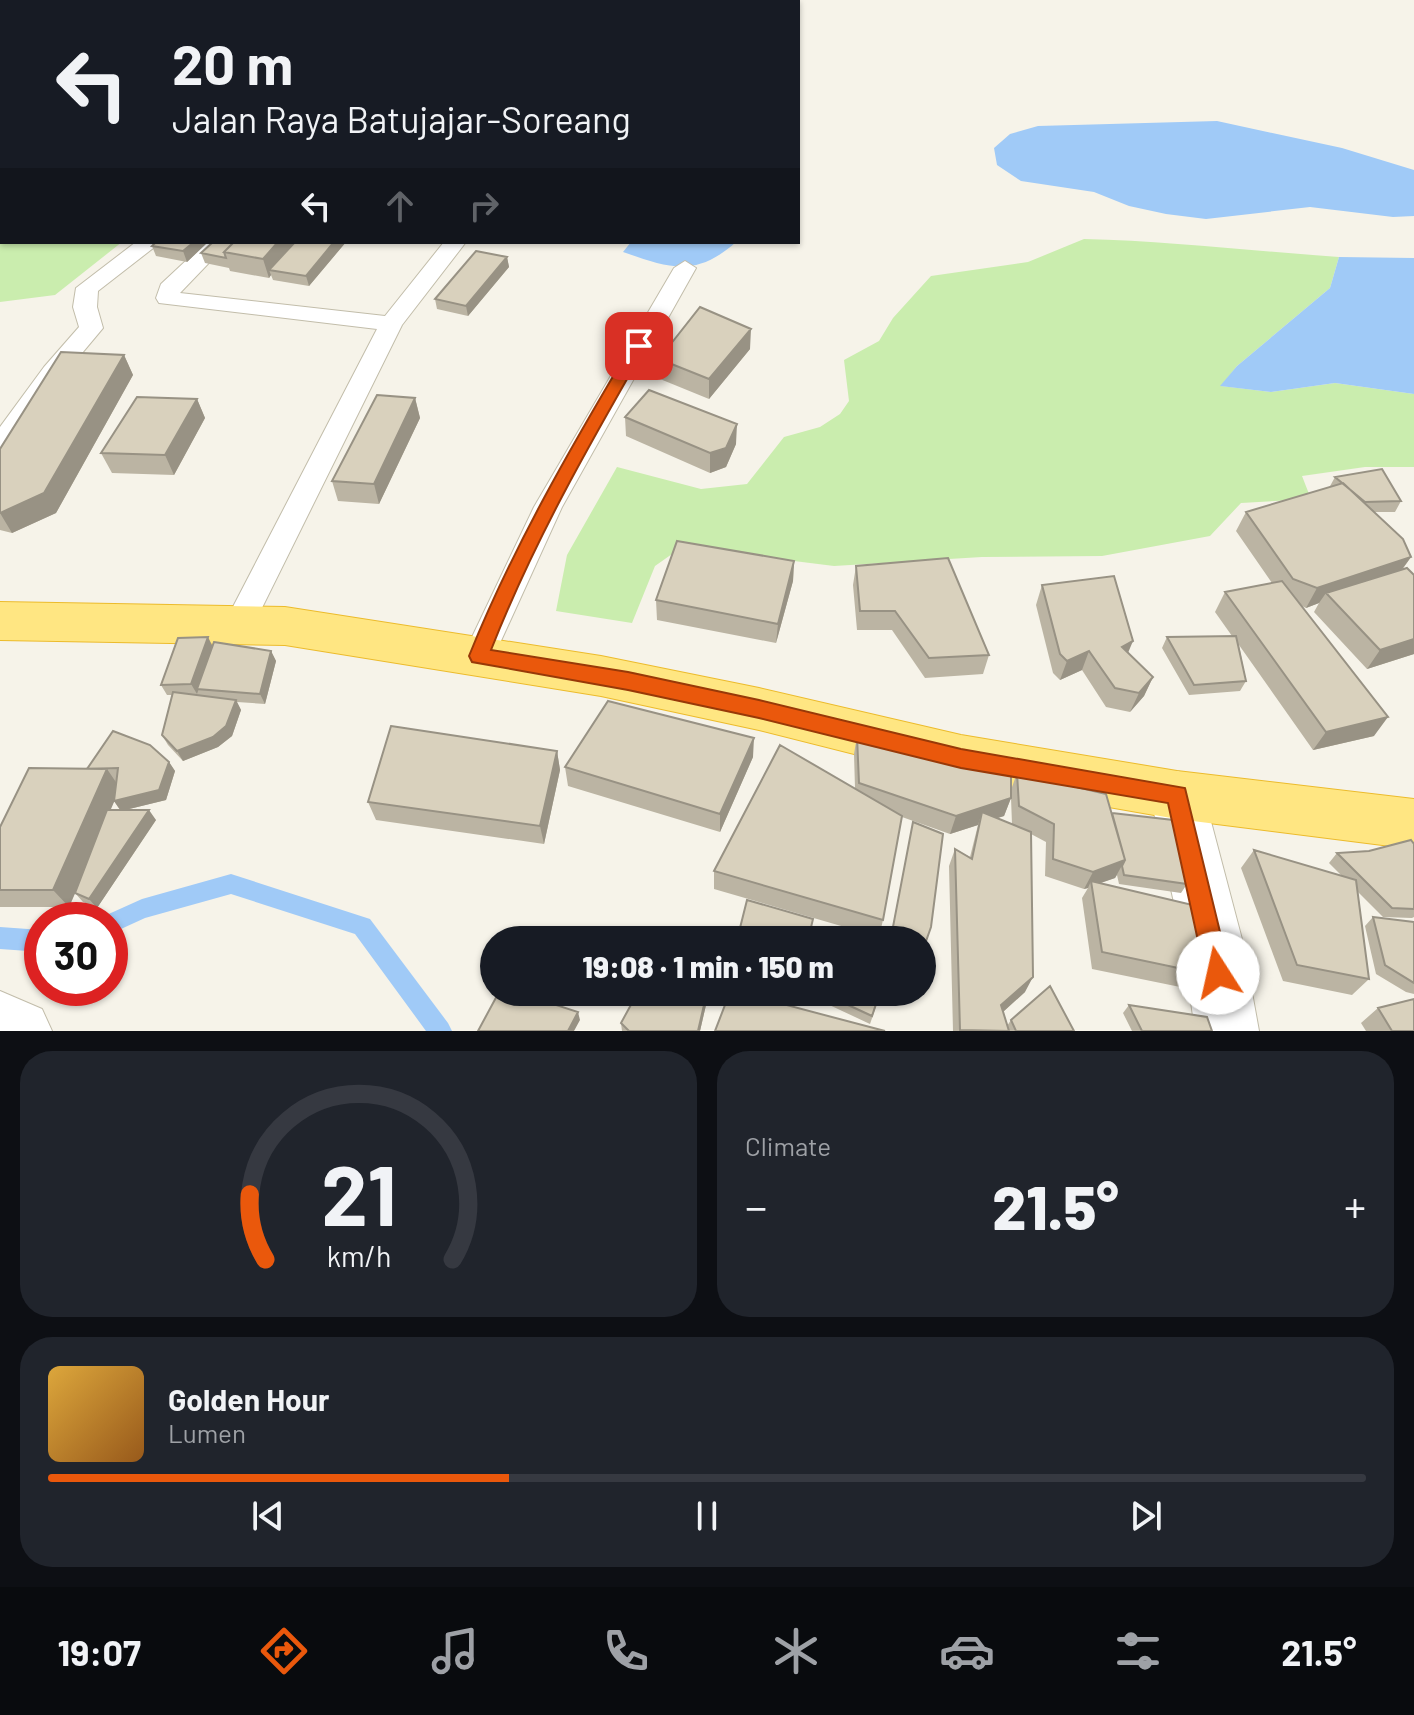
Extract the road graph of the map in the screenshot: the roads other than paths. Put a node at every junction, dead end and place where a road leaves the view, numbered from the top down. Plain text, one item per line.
1 (147, 244) edge
2 (216, 244) edge
3 (453, 244) edge
4 (685, 268) dead end
5 (391, 324) junction
6 (0, 446) edge
7 (0, 621) edge
8 (237, 628) junction
9 (479, 656) junction
10 (1177, 795) junction
11 (1414, 824) edge
12 (0, 1023) edge
13 (20, 1031) edge
14 (1227, 1031) edge

1 - 6 lane
2 - 5 lane
3 - 5 lane
4 - 9 lane
5 - 8 lane
7 - 8 highway
8 - 9 highway
9 - 10 highway
10 - 11 highway
10 - 14 street
12 - 13 street

